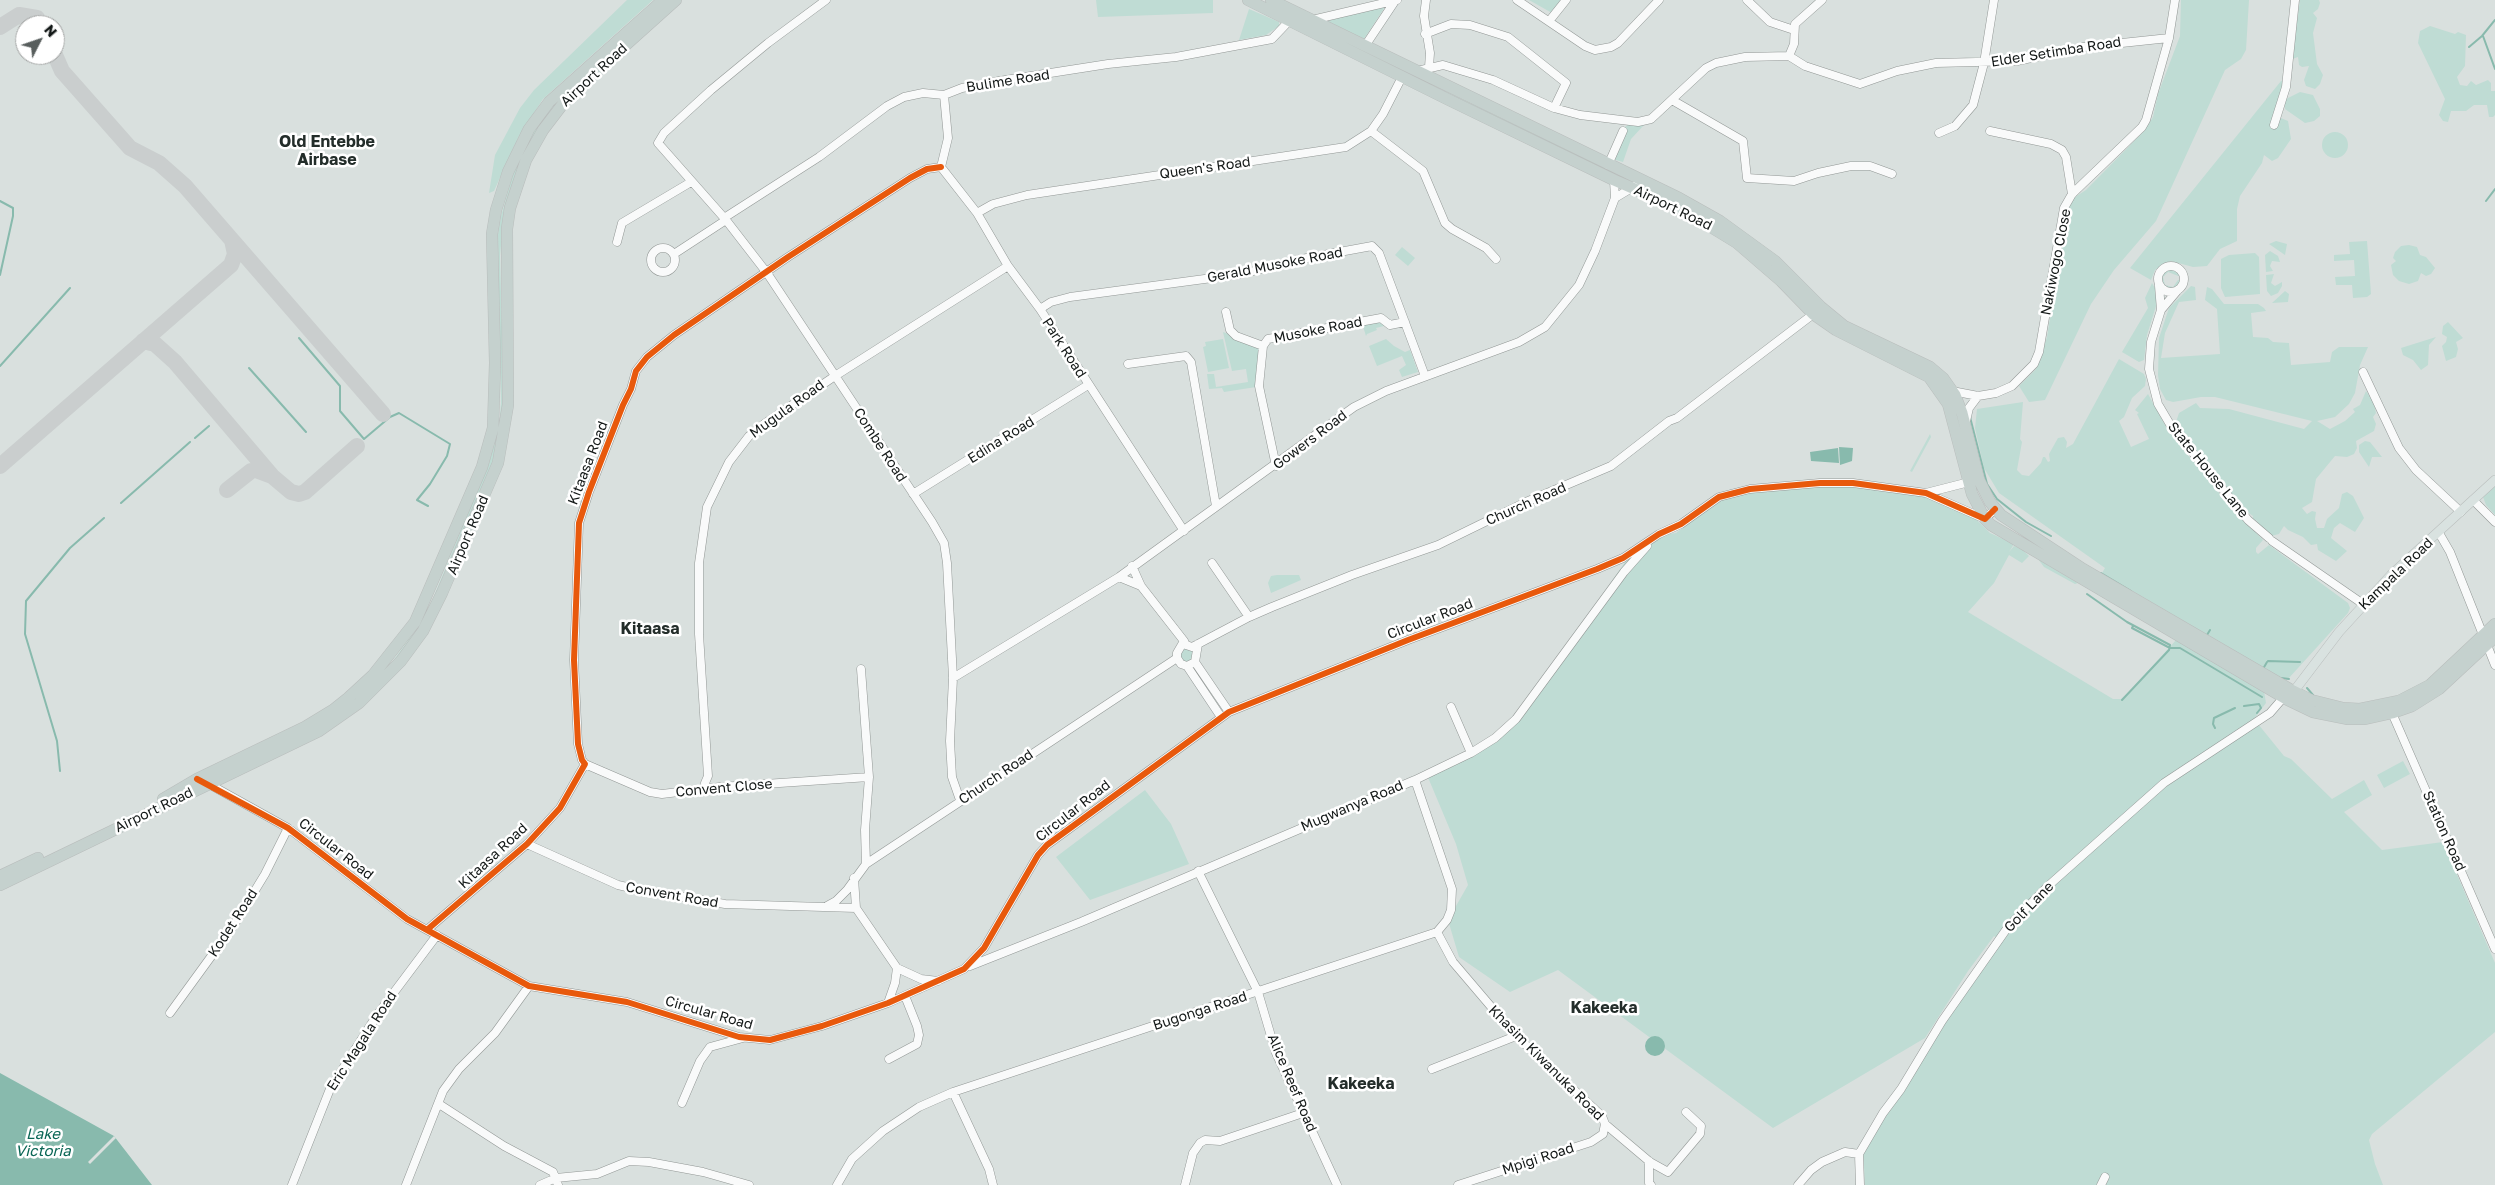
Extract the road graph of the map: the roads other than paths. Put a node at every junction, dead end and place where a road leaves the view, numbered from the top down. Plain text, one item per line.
1 (663, 0) edge
2 (676, 0) edge
3 (826, 0) edge
4 (1270, 0) edge
5 (1396, 0) edge
6 (1426, 0) edge
7 (1517, 0) edge
8 (1566, 0) edge
9 (1659, 0) edge
10 (1747, 0) edge
11 (1822, 0) edge
12 (1994, 0) edge
13 (2176, 0) edge
14 (2296, 0) edge
15 (1250, 1) edge
16 (1290, 20) junction
17 (1312, 20) junction
18 (1550, 20) junction
19 (1794, 30) junction
20 (1425, 34) junction
21 (2169, 38) junction
22 (1365, 46) junction
23 (1789, 56) junction
24 (1984, 63) junction
25 (1429, 67) junction
26 (1416, 71) junction
27 (1402, 77) junction
28 (944, 95) junction
29 (1672, 100) junction
30 (1554, 108) junction
31 (2274, 125) dead end
32 (1371, 131) junction
33 (1624, 131) dead end
34 (1990, 131) dead end
35 (1939, 133) dead end
36 (1608, 165) junction
37 (941, 168) junction
38 (1892, 174) dead end
39 (1614, 180) junction
40 (691, 182) junction
41 (1636, 184) junction
42 (2072, 194) junction
43 (1616, 198) junction
44 (977, 213) junction
45 (725, 219) junction
46 (617, 242) dead end
47 (674, 254) dead end
48 (1496, 259) dead end
49 (1008, 266) junction
50 (767, 273) junction
51 (2159, 286) junction
52 (2177, 291) junction
53 (1040, 309) junction
54 (1817, 310) junction
55 (2161, 310) junction
56 (1226, 312) dead end
57 (1405, 322) junction
58 (1263, 346) junction
59 (1128, 364) dead end
60 (2363, 372) dead end
61 (1931, 373) junction
62 (835, 376) junction
63 (1425, 376) junction
64 (1088, 385) junction
65 (1952, 391) junction
66 (1978, 396) junction
67 (1966, 425) junction
68 (1276, 466) junction
69 (2495, 480) edge
70 (1973, 481) junction
71 (1926, 493) junction
72 (913, 494) junction
73 (2473, 500) junction
74 (1216, 506) junction
75 (1998, 512) junction
76 (2461, 512) junction
77 (1988, 522) junction
78 (2495, 522) edge
79 (1184, 530) junction
80 (2438, 533) junction
81 (1659, 534) junction
82 (1212, 563) dead end
83 (1132, 566) junction
84 (1119, 577) junction
85 (1141, 586) junction
86 (2363, 604) junction
87 (1249, 617) junction
88 (2495, 624) edge
89 (2489, 639) edge
90 (1184, 641) junction
91 (1198, 644) junction
92 (1177, 658) junction
93 (1191, 664) junction
94 (2495, 665) edge
95 (861, 670) dead end
96 (953, 678) junction
97 (2288, 696) junction
98 (1451, 708) dead end
99 (1229, 712) junction
100 (2392, 714) junction
101 (1221, 716) junction
102 (1471, 752) junction
103 (586, 764) junction
104 (708, 776) junction
105 (869, 778) junction
106 (197, 779) junction
107 (1414, 780) junction
108 (209, 784) junction
109 (720, 787) junction
110 (706, 789) junction
111 (960, 800) junction
112 (288, 828) junction
113 (528, 844) junction
114 (866, 864) junction
115 (1198, 871) junction
116 (0, 876) edge
117 (854, 878) junction
118 (0, 885) edge
119 (826, 907) junction
120 (856, 908) junction
121 (428, 929) junction
122 (1437, 932) junction
123 (437, 935) junction
124 (2495, 949) edge
125 (897, 968) junction
126 (964, 968) junction
127 (938, 981) junction
128 (529, 986) junction
129 (1258, 992) junction
130 (905, 996) junction
131 (888, 1003) junction
132 (170, 1012) dead end
133 (1516, 1036) junction
134 (743, 1038) junction
135 (889, 1059) dead end
136 (1432, 1069) dead end
137 (953, 1092) junction
138 (682, 1103) dead end
139 (438, 1104) junction
140 (1686, 1112) dead end
141 (1303, 1114) junction
142 (1605, 1124) junction
143 (1591, 1142) joint
144 (1859, 1154) junction
145 (1649, 1161) junction
146 (2105, 1177) dead end
147 (557, 1181) edge
148 (292, 1185) edge
149 (406, 1185) edge
150 (540, 1185) edge
151 (749, 1185) edge
152 (837, 1185) edge
153 (993, 1185) edge
154 (1185, 1185) edge
155 (1337, 1185) edge
156 (1458, 1185) edge
157 (1651, 1185) edge
158 (1798, 1185) edge
159 (1860, 1185) edge
160 (2101, 1185) edge

1 - 106 highway, Airport Road
2 - 108 highway, Airport Road
3 - 40 street, Combe Road
4 - 17 highway, Airport Road
5 - 17 street
5 - 22 street
6 - 20 street
7 - 18 street
8 - 18 street
9 - 18 street
10 - 19 street
11 - 19 street
12 - 24 street
13 - 21 street, Nakiwogo Close
14 - 31 street
15 - 16 highway, Airport Road
16 - 27 highway, Airport Road
16 - 28 street, Bulime Road
17 - 22 highway, Airport Road
19 - 23 street
20 - 25 street
20 - 30 street
21 - 24 street, Elder Setimba Road
21 - 42 street, Nakiwogo Close
22 - 26 highway, Airport Road
23 - 24 street, Elder Setimba Road
23 - 29 street, Elder Setimba Road
24 - 35 street
25 - 26 street, Elder Setimba Road
25 - 30 street, Elder Setimba Road
26 - 36 highway, Airport Road
27 - 32 street, Queen's Road
27 - 39 highway, Airport Road
28 - 37 street
28 - 45 street, Bulime Road
29 - 30 street, Elder Setimba Road
29 - 38 street
32 - 44 street, Queen's Road
32 - 48 street
33 - 36 street
34 - 42 street
36 - 41 highway, Airport Road
37 - 44 street, Park Road
37 - 50 street, Kitaasa Road
39 - 41 highway, Airport Road
39 - 43 street, Gowers Road
40 - 45 street, Combe Road
40 - 46 street
41 - 43 street
41 - 54 highway, Airport Road
42 - 66 street, Nakiwogo Close
43 - 63 street, Gowers Road
44 - 49 street, Park Road
45 - 47 street, Bulime Road
45 - 50 street, Combe Road
49 - 53 street, Park Road
49 - 62 street, Mugula Road
50 - 62 street, Combe Road
50 - 103 street, Kitaasa Road
51 - 52 street
51 - 52 street
51 - 55 street
52 - 55 street
53 - 57 street, Gerald Musoke Road
53 - 64 street, Park Road
54 - 61 highway, Airport Road
54 - 87 street, Church Road
55 - 86 street, State House Lane
56 - 58 street
57 - 58 street, Musoke Road
57 - 63 street, Gerald Musoke Road
58 - 68 street, Musoke Road
59 - 74 street
60 - 76 street
61 - 65 highway, Airport Road
61 - 70 highway, Airport Road
62 - 72 street, Combe Road
62 - 104 street, Mugula Road
63 - 68 street, Gowers Road
64 - 72 street, Edina Road
64 - 79 street, Park Road
65 - 66 street
65 - 67 highway, Airport Road
66 - 67 street
67 - 70 highway, Airport Road
68 - 74 street, Gowers Road
69 - 73 main road, Kampala Road
70 - 71 street, Circular Road
70 - 75 highway, Airport Road
70 - 77 highway, Airport Road
71 - 77 street, Circular Road
71 - 81 street, Circular Road
72 - 96 street, Combe Road
73 - 76 main road, Kampala Road
73 - 78 street
74 - 79 street, Gowers Road
75 - 77 street
75 - 97 highway
76 - 80 main road, Kampala Road
77 - 97 highway
79 - 83 street, Gowers Road
80 - 86 main road, Kampala Road
80 - 89 street
81 - 99 street, Circular Road
81 - 102 street, Mugwanya Road
82 - 87 street
83 - 84 street, Gowers Road
83 - 85 street
84 - 85 street
84 - 96 street, Gowers Road
85 - 90 street
86 - 97 main road, Kampala Road
87 - 91 street, Church Road
88 - 89 highway
89 - 94 street
89 - 97 highway
89 - 100 highway
90 - 91 street
90 - 92 street
91 - 93 street
92 - 93 street
92 - 111 street, Church Road
93 - 99 street
93 - 101 street
95 - 105 street
96 - 111 street, Combe Road
97 - 100 highway
97 - 144 street, Golf Lane
98 - 102 street
99 - 101 street, Circular Road
100 - 124 street, Station Road
101 - 126 street, Circular Road
102 - 107 street, Mugwanya Road
103 - 110 street, Convent Close
103 - 113 street, Kitaasa Road
104 - 109 street
104 - 110 street, Mugula Road
105 - 109 street, Convent Close
105 - 114 street
106 - 108 street, Circular Road
106 - 116 highway, Airport Road
107 - 115 street, Mugwanya Road
107 - 122 street
108 - 112 street, Circular Road
108 - 118 highway, Airport Road
109 - 110 street, Convent Close
111 - 114 street, Church Road
112 - 121 street, Circular Road
112 - 132 street, Kodet Road
113 - 119 street, Convent Road
113 - 121 street, Kitaasa Road
114 - 117 street, Church Road
115 - 126 street, Mugwanya Road
115 - 129 street, Alice Reef Road
117 - 119 street, Church Road
117 - 120 street
119 - 120 street, Convent Road
120 - 125 street
121 - 123 street, Circular Road
122 - 129 street, Bugonga Road
122 - 133 street, Khasim Kiwanuka Road
123 - 128 street, Circular Road
123 - 148 street, Eric Magala Road
125 - 127 street
125 - 131 street
126 - 127 street, Circular Road
127 - 130 street, Circular Road
128 - 134 street, Circular Road
128 - 139 street
129 - 137 street, Bugonga Road
129 - 141 street, Alice Reef Road
130 - 131 street, Circular Road
130 - 135 street
131 - 134 street, Circular Road
133 - 136 street
133 - 142 street, Khasim Kiwanuka Road
134 - 138 street
137 - 152 street, Bugonga Road
137 - 153 street
139 - 147 street
139 - 149 street
140 - 145 street
141 - 154 street
141 - 155 street, Alice Reef Road
142 - 143 street, Khasim Kiwanuka Road
142 - 145 street
143 - 156 street, Mpigi Road
144 - 158 street
144 - 159 street
145 - 157 street
146 - 160 street
147 - 150 street
147 - 151 street

